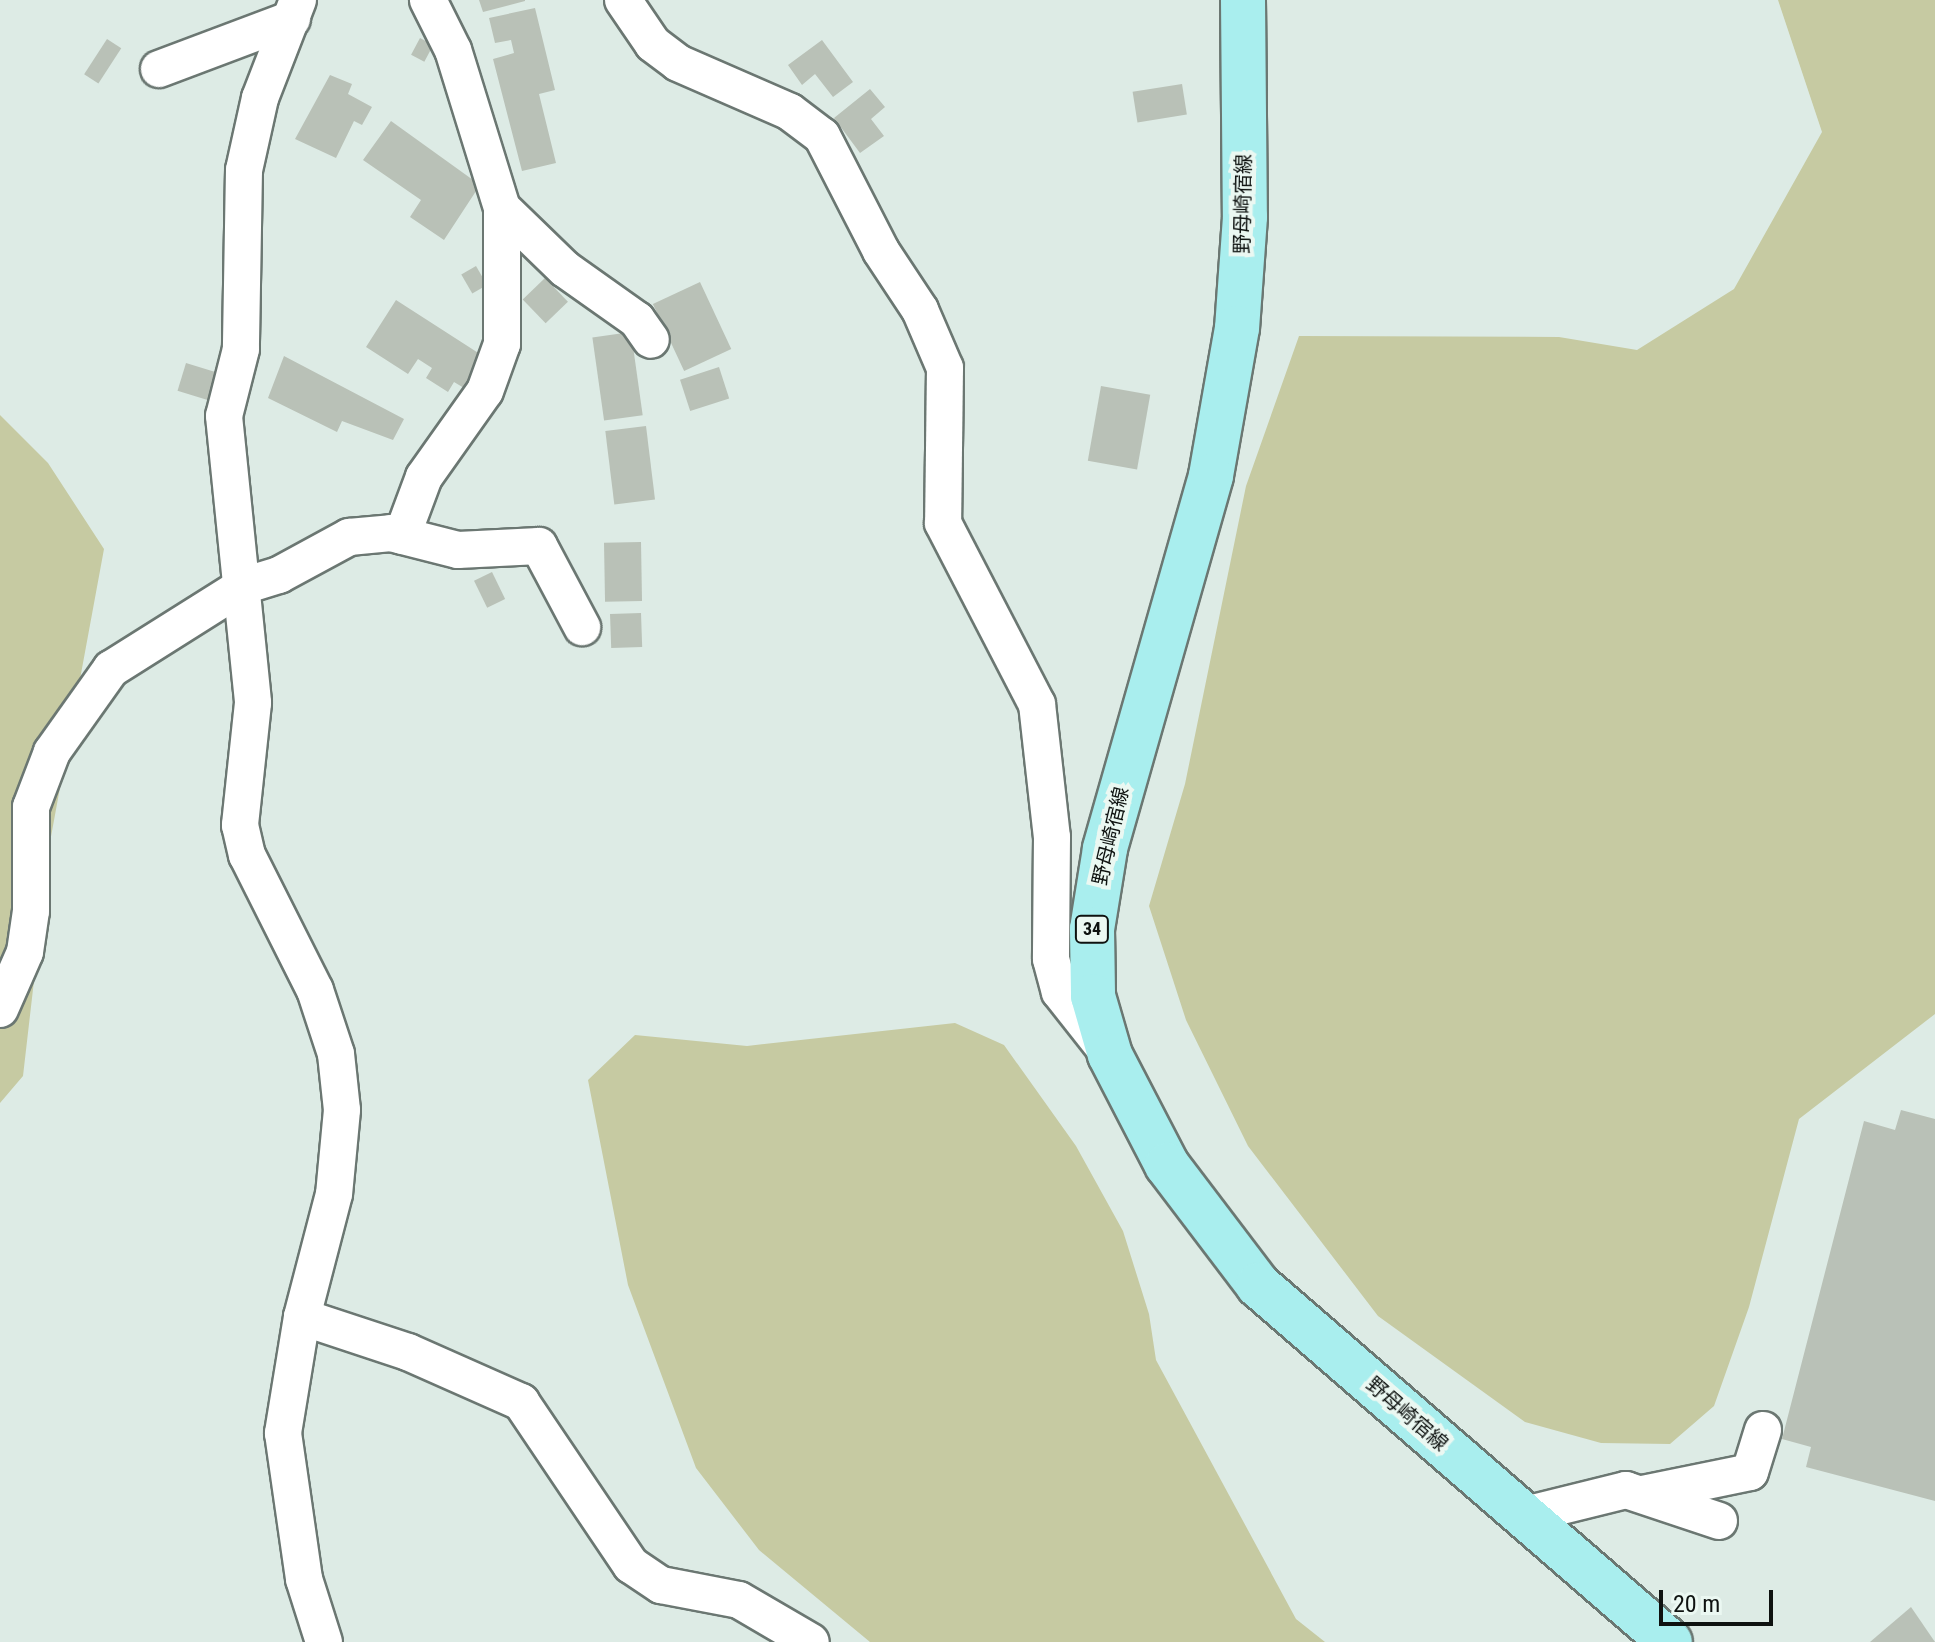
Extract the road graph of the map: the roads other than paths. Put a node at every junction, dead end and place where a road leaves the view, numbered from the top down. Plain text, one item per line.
1 (428, 0) edge
2 (623, 0) edge
3 (1243, 0) edge
4 (295, 9) edge
5 (159, 69) dead end
6 (502, 208) junction
7 (651, 340) dead end
8 (402, 536) junction
9 (243, 586) junction
10 (582, 627) dead end
11 (0, 1009) edge
12 (1110, 1055) junction
13 (302, 1317) junction
14 (1763, 1430) dead end
15 (1642, 1495) junction
16 (1525, 1515) junction
17 (1719, 1521) dead end
18 (324, 1642) edge
19 (811, 1642) edge
20 (1670, 1642) edge

1 - 6 street
2 - 12 street
3 - 12 main road, 野母崎宿線 / 34
4 - 5 street
4 - 9 street
6 - 7 street
6 - 8 street
8 - 9 street
8 - 10 street
9 - 11 street
9 - 13 street
12 - 16 main road, 野母崎宿線 / 34
13 - 18 street
13 - 19 street
14 - 15 street
15 - 16 street
15 - 17 street
16 - 20 main road, 野母崎宿線 / 34

